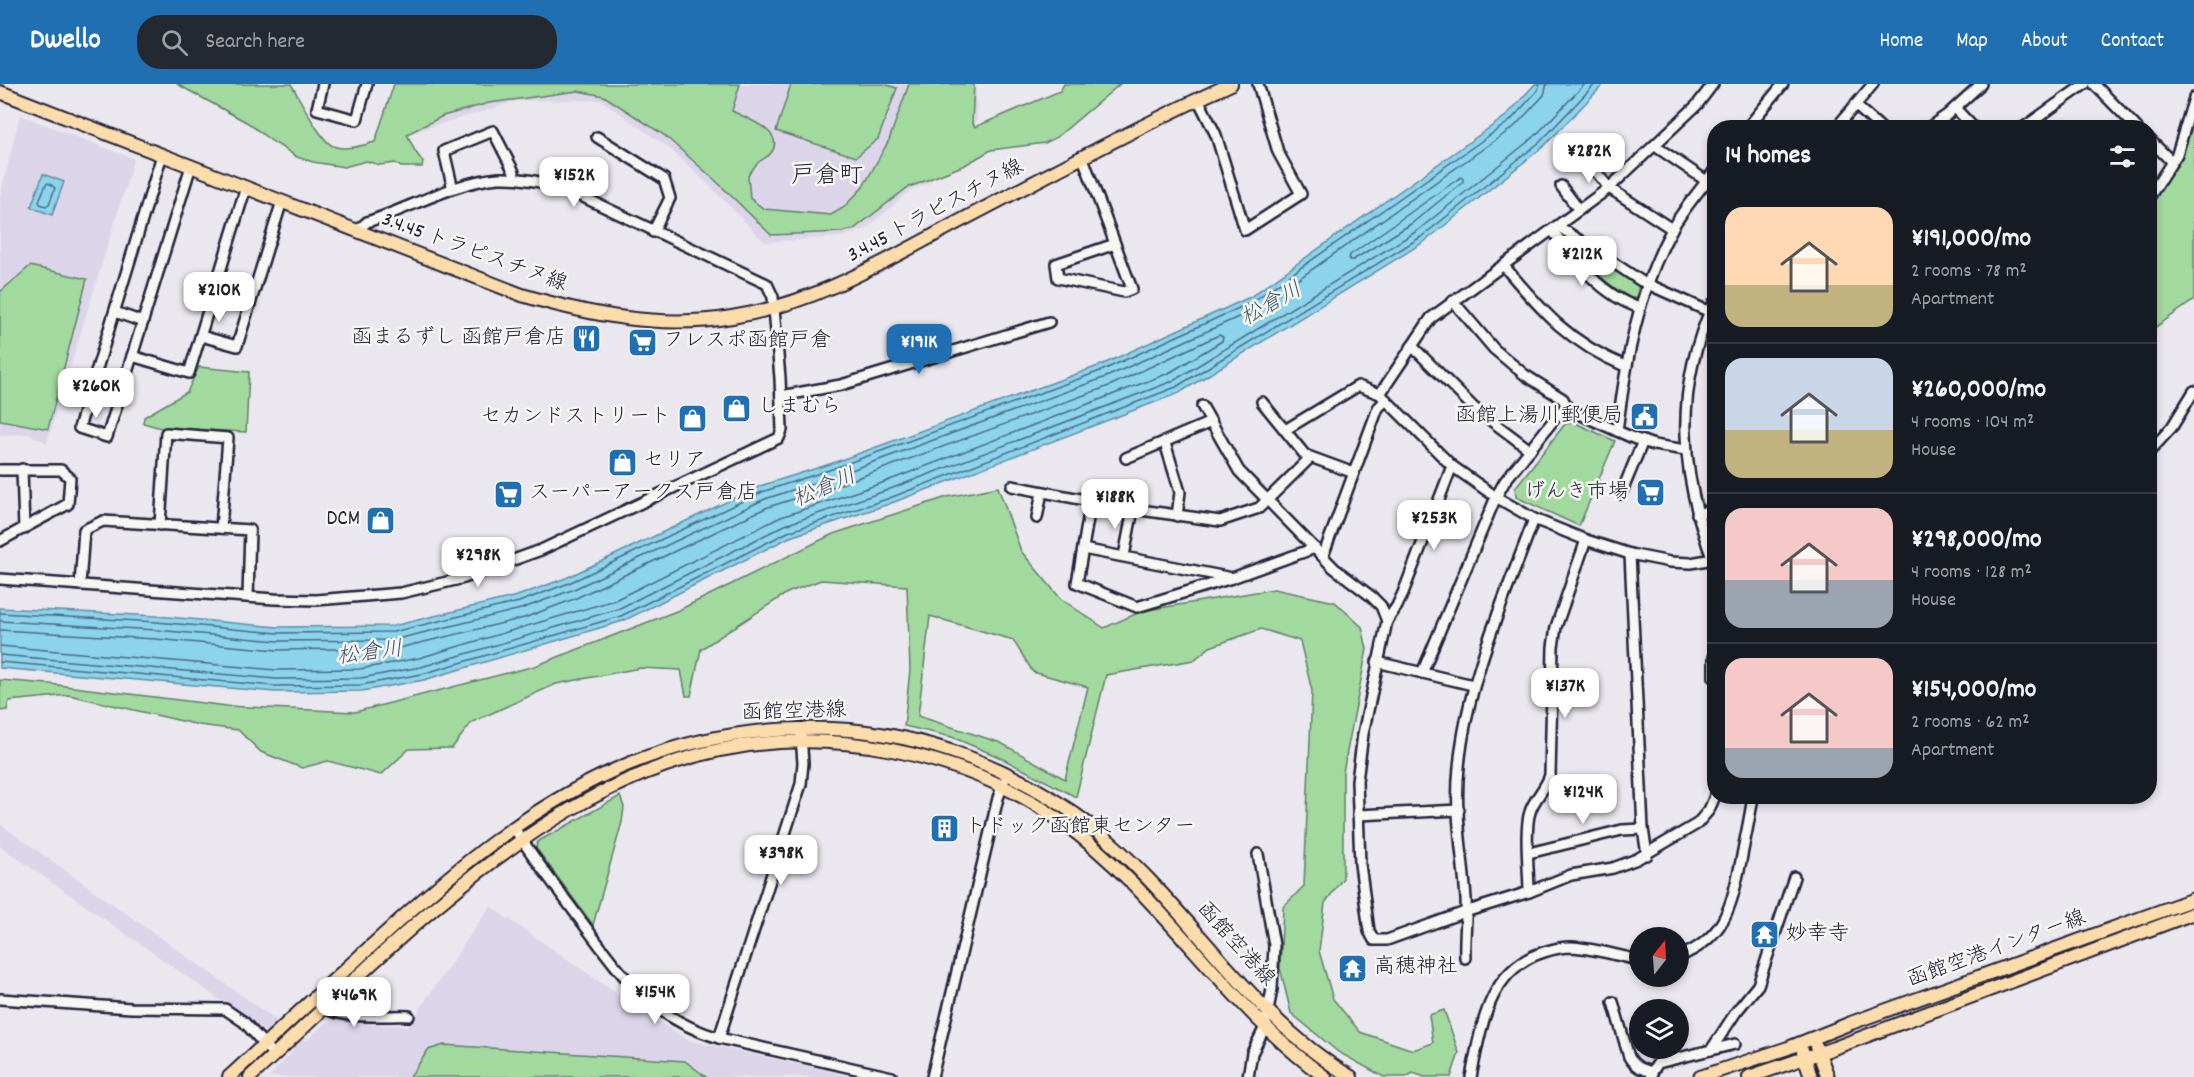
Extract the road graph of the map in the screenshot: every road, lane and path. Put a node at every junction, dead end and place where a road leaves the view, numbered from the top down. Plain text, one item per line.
1 (324, 84) edge
2 (368, 84) edge
3 (1231, 84) edge
4 (1258, 84) edge
5 (1713, 84) edge
6 (1783, 84) edge
7 (1873, 84) edge
8 (1981, 84) edge
9 (2085, 84) edge
10 (2094, 84) edge
11 (0, 92) edge
12 (2194, 98) edge
13 (1198, 99) junction
14 (1856, 105) junction
15 (1955, 108) junction
16 (1754, 120) edge
17 (1843, 120) edge
18 (1872, 120) edge
19 (1939, 120) edge
20 (1966, 120) edge
21 (2034, 120) edge
22 (2129, 120) edge
23 (597, 137) dead end
24 (1655, 146) junction
25 (2157, 147) edge
26 (162, 155) junction
27 (1083, 158) junction
28 (2172, 162) junction
29 (1590, 164) dead end
30 (190, 166) junction
31 (514, 172) dead end
32 (1707, 181) edge
33 (452, 185) dead end
34 (2157, 185) edge
35 (1561, 186) dead end
36 (246, 187) junction
37 (1609, 188) junction
38 (1707, 189) edge
39 (282, 201) junction
40 (1579, 210) junction
41 (1555, 228) junction
42 (1672, 229) junction
43 (358, 230) junction
44 (653, 232) junction
45 (1116, 244) junction
46 (1504, 266) junction
47 (1647, 284) junction
48 (1453, 301) junction
49 (1640, 308) junction
50 (774, 309) junction
51 (1707, 311) edge
52 (115, 312) junction
53 (1707, 321) edge
54 (143, 322) junction
55 (1049, 322) dead end
56 (201, 336) junction
57 (1412, 346) junction
58 (132, 356) junction
59 (1625, 366) junction
60 (2194, 391) edge
61 (781, 396) junction
62 (1383, 397) junction
63 (1262, 402) dead end
64 (1202, 406) dead end
65 (1568, 409) junction
66 (1211, 422) junction
67 (1285, 429) junction
68 (1617, 431) junction
69 (1643, 441) junction
70 (1165, 443) junction
71 (2157, 443) edge
72 (1530, 450) junction
73 (1686, 450) junction
74 (1126, 458) dead end
75 (1310, 458) junction
76 (1452, 466) junction
77 (22, 469) junction
78 (0, 470) edge
79 (1354, 473) junction
80 (1012, 486) dead end
81 (1042, 492) junction
82 (1621, 494) dead end
83 (1496, 497) junction
84 (1091, 501) junction
85 (1264, 503) junction
86 (1133, 509) junction
87 (1707, 510) edge
88 (1697, 514) junction
89 (1177, 516) junction
90 (1037, 518) dead end
91 (1534, 519) junction
92 (160, 525) junction
93 (221, 528) junction
94 (24, 529) junction
95 (0, 540) edge
96 (1586, 540) junction
97 (1707, 542) edge
98 (1083, 549) junction
99 (1310, 550) junction
100 (1630, 554) junction
101 (1124, 556) junction
102 (1323, 556) junction
103 (1707, 562) edge
104 (1232, 578) junction
105 (0, 579) edge
106 (80, 585) junction
107 (248, 597) junction
108 (1388, 621) junction
109 (1377, 662) junction
110 (1422, 673) junction
111 (1473, 685) junction
112 (801, 728) junction
113 (801, 741) junction
114 (1007, 774) junction
115 (1002, 786) junction
116 (1712, 804) edge
117 (1752, 804) edge
118 (1459, 810) junction
119 (1358, 815) junction
120 (514, 828) junction
121 (1643, 829) junction
122 (521, 839) junction
123 (1528, 853) junction
124 (1258, 854) dead end
125 (1647, 855) junction
126 (1794, 877) dead end
127 (1530, 892) junction
128 (2194, 899) edge
129 (1465, 912) junction
130 (2194, 913) edge
131 (1689, 952) edge
132 (1465, 958) dead end
133 (1629, 958) edge
134 (0, 999) edge
135 (313, 1000) junction
136 (1613, 1002) dead end
137 (324, 1008) junction
138 (1269, 1011) junction
139 (371, 1015) junction
140 (409, 1016) dead end
141 (369, 1026) dead end
142 (1265, 1027) junction
143 (719, 1038) junction
144 (1807, 1040) junction
145 (265, 1044) junction
146 (1735, 1044) dead end
147 (1711, 1050) junction
148 (1819, 1053) junction
149 (274, 1054) junction
150 (1804, 1058) junction
151 (1652, 1074) edge
152 (229, 1077) edge
153 (250, 1077) edge
154 (892, 1077) edge
155 (932, 1077) edge
156 (1248, 1077) edge
157 (1325, 1077) edge
158 (1351, 1077) edge
159 (1471, 1077) edge
160 (1700, 1077) edge
161 (1749, 1077) edge
162 (1811, 1077) edge
163 (1828, 1077) edge

1 - 2 street
3 - 13 main road, 3.4.45 トラピスチヌ線
4 - 13 street
5 - 24 street
6 - 16 street
7 - 14 street
8 - 15 street
9 - 21 street
10 - 22 street
11 - 26 main road, 3.4.45 トラピスチヌ線
12 - 28 street
13 - 27 main road, 3.4.45 トラピスチヌ線
14 - 17 street
14 - 18 street
15 - 19 street
15 - 20 street
23 - 44 street
24 - 32 street
24 - 37 street
25 - 28 street
26 - 30 main road, 3.4.45 トラピスチヌ線
26 - 52 street
27 - 45 street
27 - 50 main road, 3.4.45 トラピスチヌ線
28 - 34 street
29 - 37 street
30 - 36 main road, 3.4.45 トラピスチヌ線
30 - 54 street
31 - 33 street
35 - 40 street
36 - 39 main road, 3.4.45 トラピスチヌ線
36 - 56 street
37 - 40 street
37 - 42 street
38 - 42 street
39 - 43 main road, 3.4.45 トラピスチヌ線
39 - 56 street
40 - 41 street
41 - 46 street
41 - 47 street
41 - 49 street
42 - 47 street
43 - 44 street
43 - 50 main road, 3.4.45 トラピスチヌ線
44 - 50 street
45 - 45 street
46 - 48 street
46 - 59 street
47 - 49 street
47 - 51 street
48 - 57 street
48 - 65 street
49 - 59 street
50 - 61 street
52 - 54 street
52 - 58 street
53 - 73 street
54 - 58 street
55 - 61 street
56 - 58 street
57 - 62 street
57 - 72 street
59 - 68 street
60 - 71 street
61 - 107 street
62 - 67 street
62 - 76 street
62 - 79 street
63 - 67 street
64 - 66 street
65 - 68 street
65 - 72 street
66 - 70 street
66 - 85 street
67 - 75 street
68 - 69 street
69 - 73 street
69 - 82 street
70 - 74 street
70 - 89 street
72 - 83 street
73 - 88 street
75 - 79 street
75 - 85 street
76 - 83 street
76 - 108 street
77 - 78 street
77 - 94 street
77 - 94 street
79 - 102 street
80 - 81 street
81 - 84 street
81 - 90 street
83 - 91 street
83 - 110 street
84 - 86 street
84 - 98 street
85 - 89 street
85 - 99 street
86 - 89 street
86 - 101 street
87 - 88 street
88 - 97 street
91 - 96 street
91 - 111 street
92 - 93 street
92 - 93 street
92 - 106 street
93 - 107 street
94 - 95 street
96 - 100 street
96 - 123 street
98 - 101 street
98 - 104 street
99 - 102 street
99 - 104 street
100 - 103 street
100 - 121 street
101 - 104 street
102 - 108 street
105 - 106 street
106 - 107 street
108 - 109 street
109 - 110 street
109 - 119 street
110 - 111 street
111 - 118 street
112 - 113 street
112 - 114 main road, 函館空港線
112 - 120 main road, 函館空港線
113 - 115 main road, 函館空港線
113 - 122 main road, 函館空港線
113 - 143 street
114 - 115 street
114 - 138 main road, 函館空港線
115 - 142 main road, 函館空港線
115 - 155 street
116 - 125 street
117 - 131 street
118 - 119 street
118 - 129 street
119 - 129 street
120 - 122 street
120 - 135 main road, 函館空港線
121 - 123 street
121 - 125 street
122 - 137 main road, 函館空港線
122 - 143 street
123 - 127 street
124 - 138 street
125 - 127 street
126 - 147 street
127 - 129 street
128 - 144 main road, 函館空港インター線
129 - 132 street
130 - 148 main road, 函館空港インター線
133 - 159 street
134 - 145 street
135 - 137 street
135 - 145 main road, 函館空港線
136 - 151 street
137 - 139 street
137 - 149 main road, 函館空港線
138 - 142 street
138 - 158 main road, 函館空港線
139 - 140 street
139 - 141 street
142 - 156 street
142 - 157 main road, 函館空港線
143 - 154 street
144 - 148 main road
144 - 150 main road
144 - 160 main road
145 - 149 street
145 - 152 main road, 函館空港線
146 - 147 street
147 - 151 street
148 - 150 main road
148 - 163 main road
149 - 153 main road, 函館空港線
150 - 161 main road
150 - 162 main road

